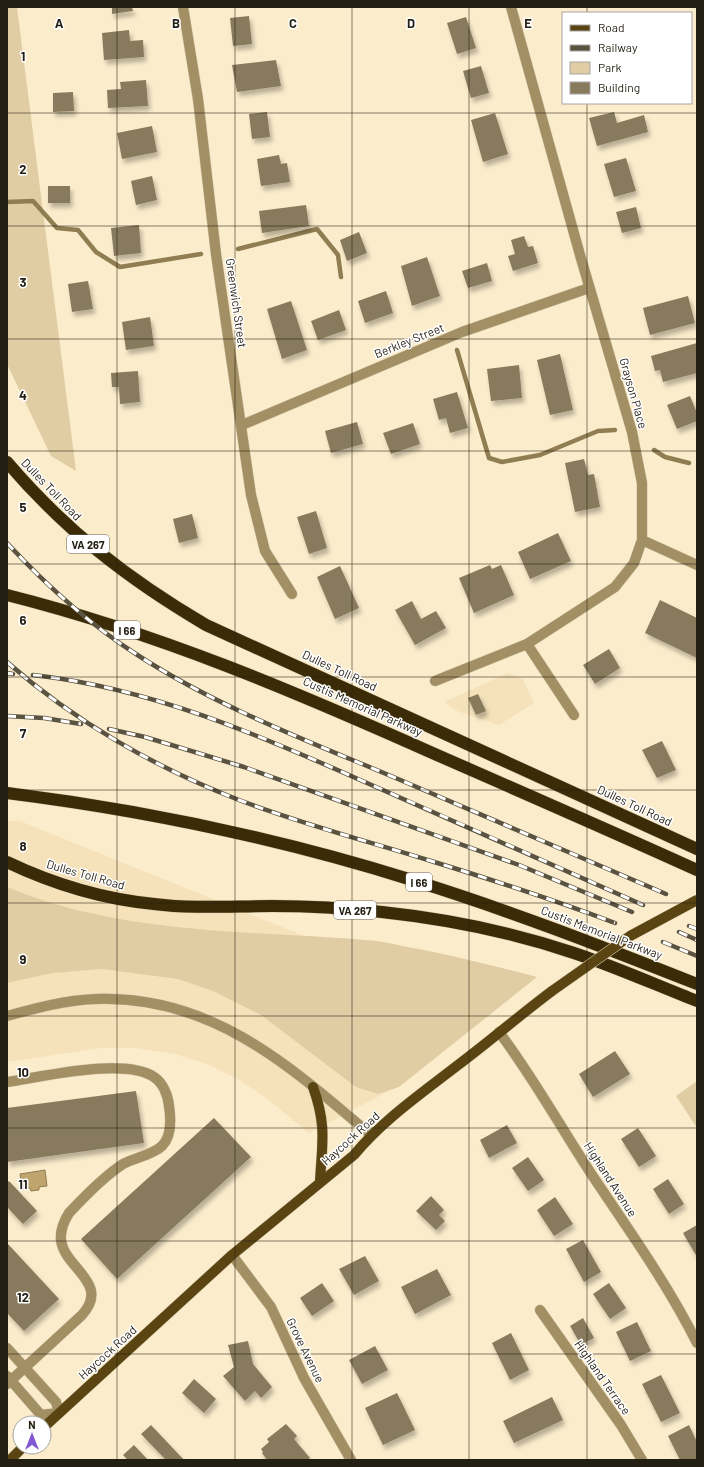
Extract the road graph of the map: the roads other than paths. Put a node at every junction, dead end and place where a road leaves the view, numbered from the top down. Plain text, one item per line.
1 (183, 7) edge
2 (511, 7) edge
3 (589, 288) junction
4 (242, 425) junction
5 (7, 462) edge
6 (642, 540) junction
7 (697, 565) edge
8 (292, 594) dead end
9 (7, 595) edge
10 (527, 644) junction
11 (435, 681) dead end
12 (574, 715) dead end
13 (7, 793) edge
14 (697, 849) edge
15 (7, 862) edge
16 (697, 870) edge
17 (697, 900) edge
18 (697, 984) edge
19 (697, 1001) edge
20 (7, 1016) edge
21 (499, 1032) junction
22 (7, 1082) edge
23 (313, 1087) junction
24 (371, 1135) junction
25 (320, 1182) junction
26 (232, 1255) junction
27 (540, 1310) dead end
28 (697, 1343) edge
29 (7, 1348) edge
30 (25, 1368) junction
31 (8, 1380) edge
32 (59, 1413) junction
33 (52, 1420) edge
34 (351, 1460) edge
35 (642, 1460) edge

1 - 4 street, Greenwich Street
2 - 3 street, Grayson Place
3 - 4 street, Berkley Street
3 - 6 street, Grayson Place
4 - 8 street, Greenwich Street
5 - 14 highway, Dulles Toll Road / VA 267
6 - 7 street
6 - 10 street, Grayson Place
9 - 16 highway, Custis Memorial Parkway / I 66
10 - 11 street, Grayson Place
10 - 12 street
13 - 18 highway, Custis Memorial Parkway / I 66
15 - 19 highway, Dulles Toll Road / VA 267
17 - 21 main road, Haycock Road, bridge
20 - 23 street
21 - 24 main road, Haycock Road
21 - 28 street, Highland Avenue
22 - 30 street
23 - 24 street
23 - 25 main road
24 - 25 main road, Haycock Road
25 - 26 main road, Haycock Road
26 - 32 main road, Haycock Road
26 - 34 street, Grove Avenue
27 - 35 street, Highland Terrace
29 - 30 street
30 - 31 street
30 - 32 street
31 - 32 street
32 - 33 main road, Haycock Road

